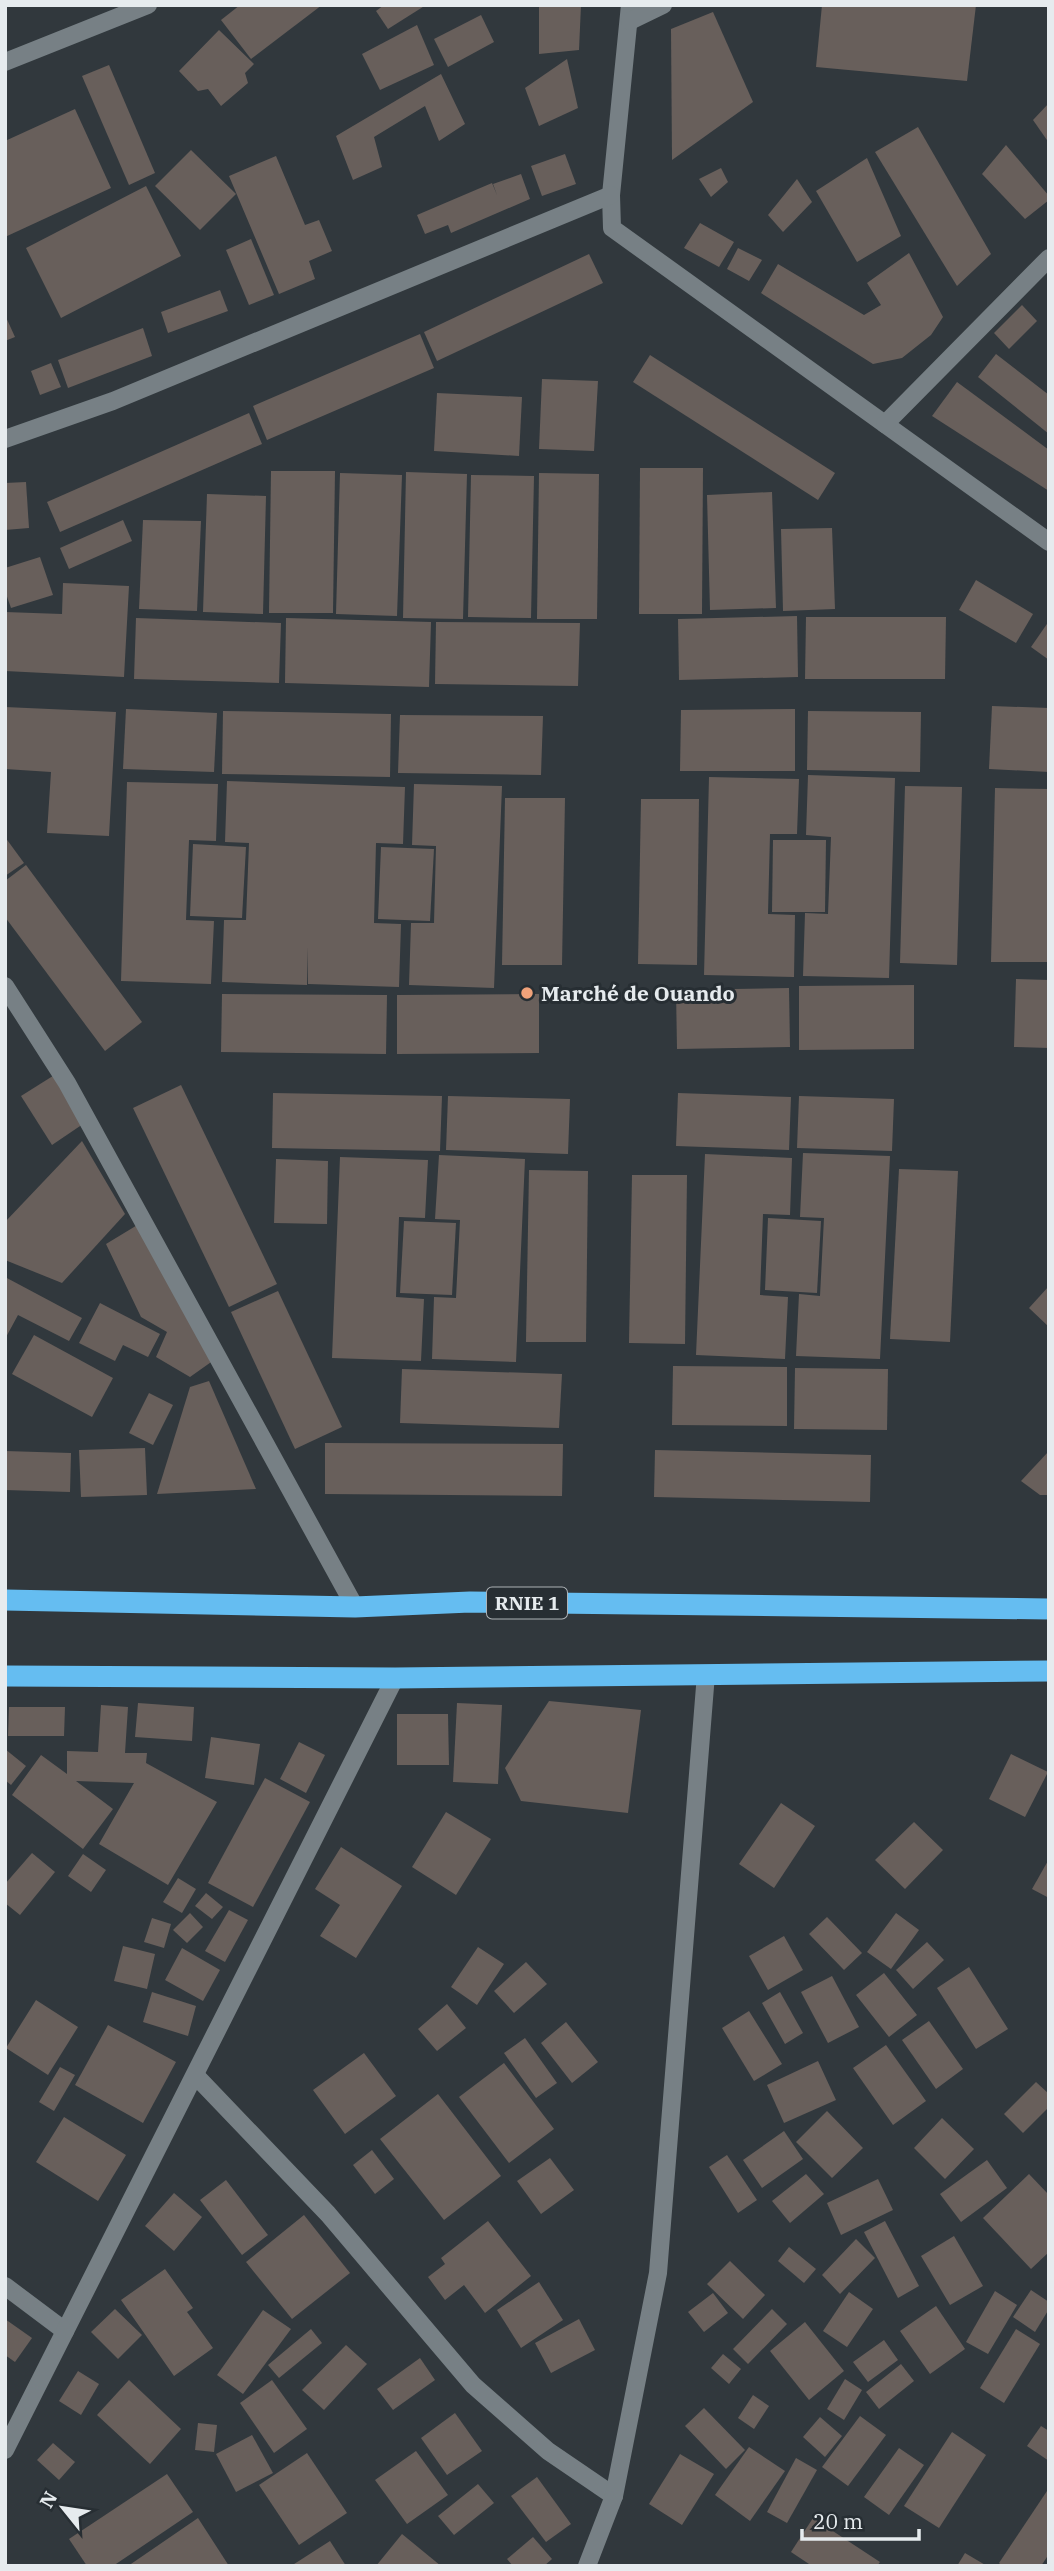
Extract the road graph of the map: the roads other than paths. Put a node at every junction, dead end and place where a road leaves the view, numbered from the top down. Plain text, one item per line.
1 (148, 5) edge
2 (663, 5) edge
3 (630, 13) edge
4 (5, 62) edge
5 (611, 195) junction
6 (1049, 258) edge
7 (885, 424) junction
8 (5, 439) edge
9 (1049, 541) edge
10 (5, 986) edge
11 (5, 1600) edge
12 (355, 1607) junction
13 (1049, 1609) edge
14 (1049, 1671) edge
15 (706, 1674) junction
16 (5, 1676) edge
17 (396, 1678) junction
18 (196, 2077) junction
19 (5, 2286) edge
20 (65, 2331) junction
21 (5, 2450) edge
22 (614, 2496) junction
23 (587, 2566) edge

1 - 4 street
2 - 3 street
3 - 5 street
5 - 7 street
5 - 8 street
6 - 7 street
7 - 9 street
10 - 12 street
11 - 12 highway, RNIE 1
12 - 13 highway, RNIE 1
14 - 15 highway
15 - 17 highway
15 - 22 street
16 - 17 highway
17 - 18 street
18 - 20 street
18 - 22 street
19 - 20 street
20 - 21 street
22 - 23 street

